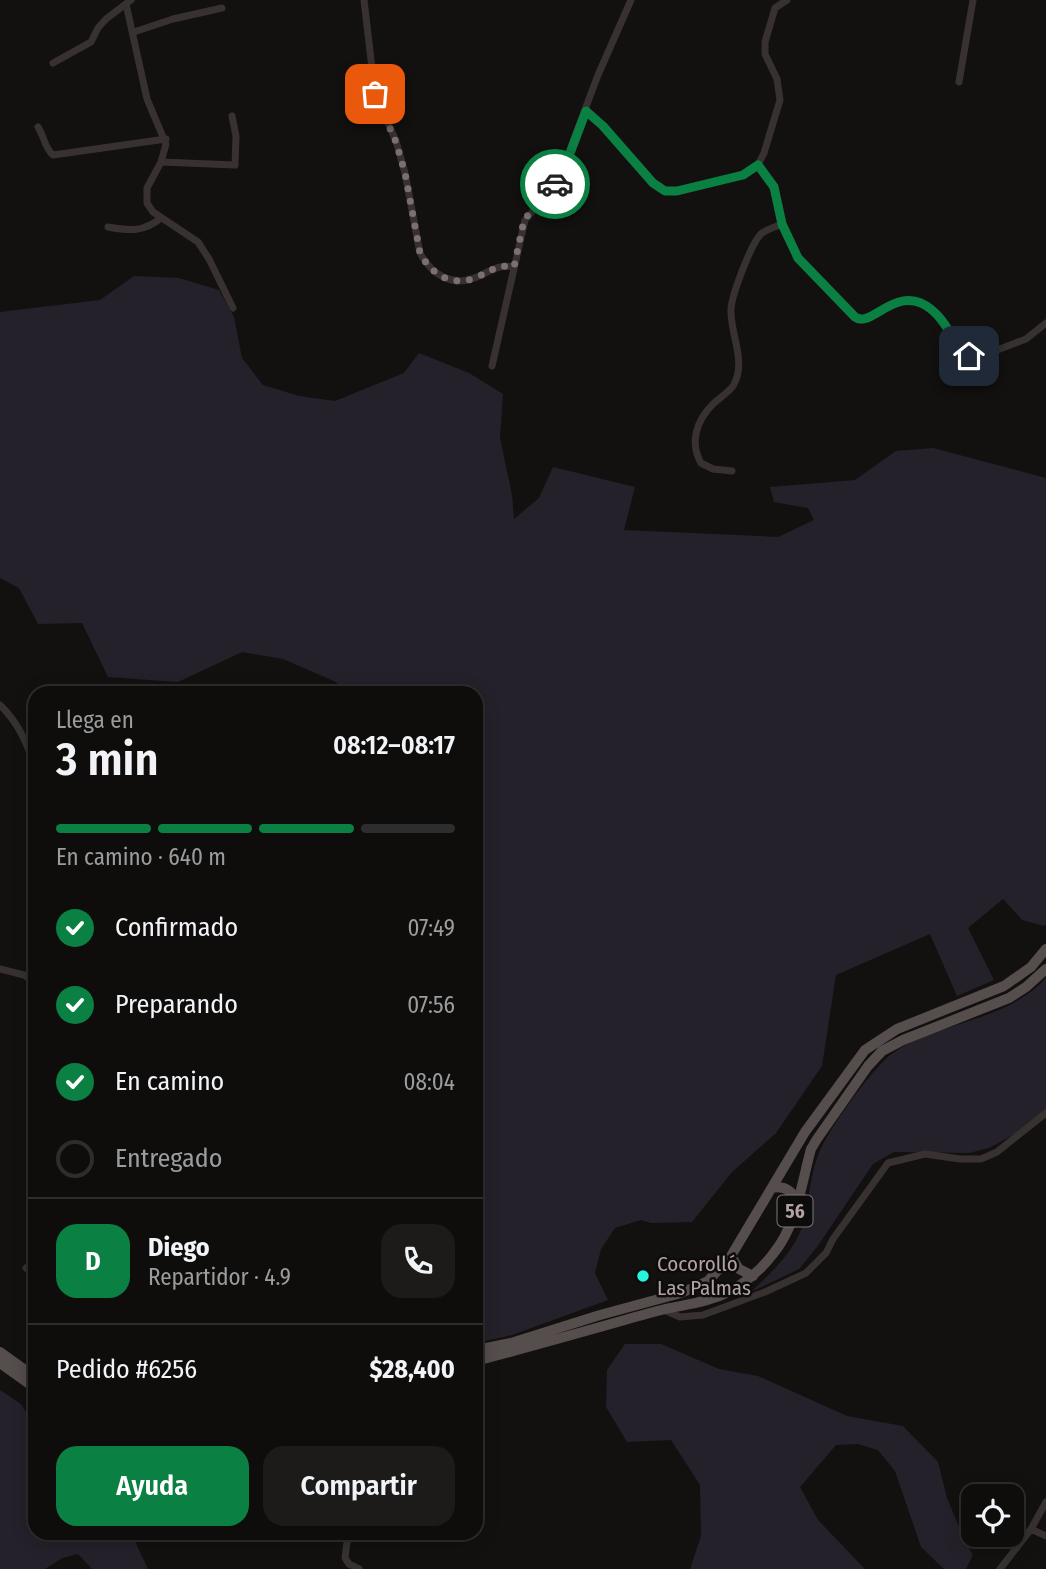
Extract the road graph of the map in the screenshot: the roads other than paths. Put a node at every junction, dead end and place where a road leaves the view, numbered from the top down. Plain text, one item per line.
1 (364, 0) edge
2 (631, 0) edge
3 (787, 0) edge
4 (973, 0) edge
5 (129, 2) edge
6 (222, 8) dead end
7 (134, 32) junction
8 (52, 63) dead end
9 (959, 82) dead end
10 (586, 111) junction
11 (232, 116) dead end
12 (38, 127) dead end
13 (166, 139) junction
14 (161, 162) junction
15 (758, 165) junction
16 (161, 218) junction
17 (782, 224) junction
18 (108, 227) dead end
19 (514, 267) junction
20 (233, 308) dead end
21 (1046, 323) edge
22 (492, 366) dead end
23 (732, 471) dead end
24 (0, 705) edge
25 (28, 749) edge
26 (1046, 949) edge
27 (0, 969) edge
28 (1046, 969) edge
29 (28, 978) edge
30 (1046, 1113) edge
31 (772, 1188) junction
32 (797, 1203) junction
33 (732, 1256) junction
34 (753, 1276) junction
35 (663, 1309) junction
36 (483, 1349) edge
37 (0, 1352) edge
38 (483, 1359) edge
39 (0, 1363) edge
40 (28, 1372) edge
41 (28, 1383) edge
42 (1046, 1502) edge
43 (1031, 1529) junction
44 (1046, 1536) edge
45 (349, 1540) edge
46 (359, 1569) edge
47 (1000, 1569) edge

1 - 19 street
2 - 10 street
3 - 15 street
4 - 9 street
5 - 7 street
5 - 8 street
6 - 7 street
7 - 13 street
10 - 15 street
10 - 19 street
11 - 14 street
12 - 13 street
13 - 14 street
14 - 16 street
15 - 17 street
16 - 18 street
16 - 20 street
17 - 21 street
17 - 23 street
19 - 22 street
24 - 25 street
26 - 31 main road, 56
27 - 29 street
28 - 32 main road, 56
30 - 35 street
31 - 32 main road
31 - 33 main road, 56
32 - 34 main road, 56
33 - 34 main road
33 - 36 main road, 56
34 - 35 main road, 56
35 - 38 main road, 56
37 - 40 main road
39 - 41 main road
42 - 43 street
43 - 44 street
43 - 47 street
45 - 46 street

